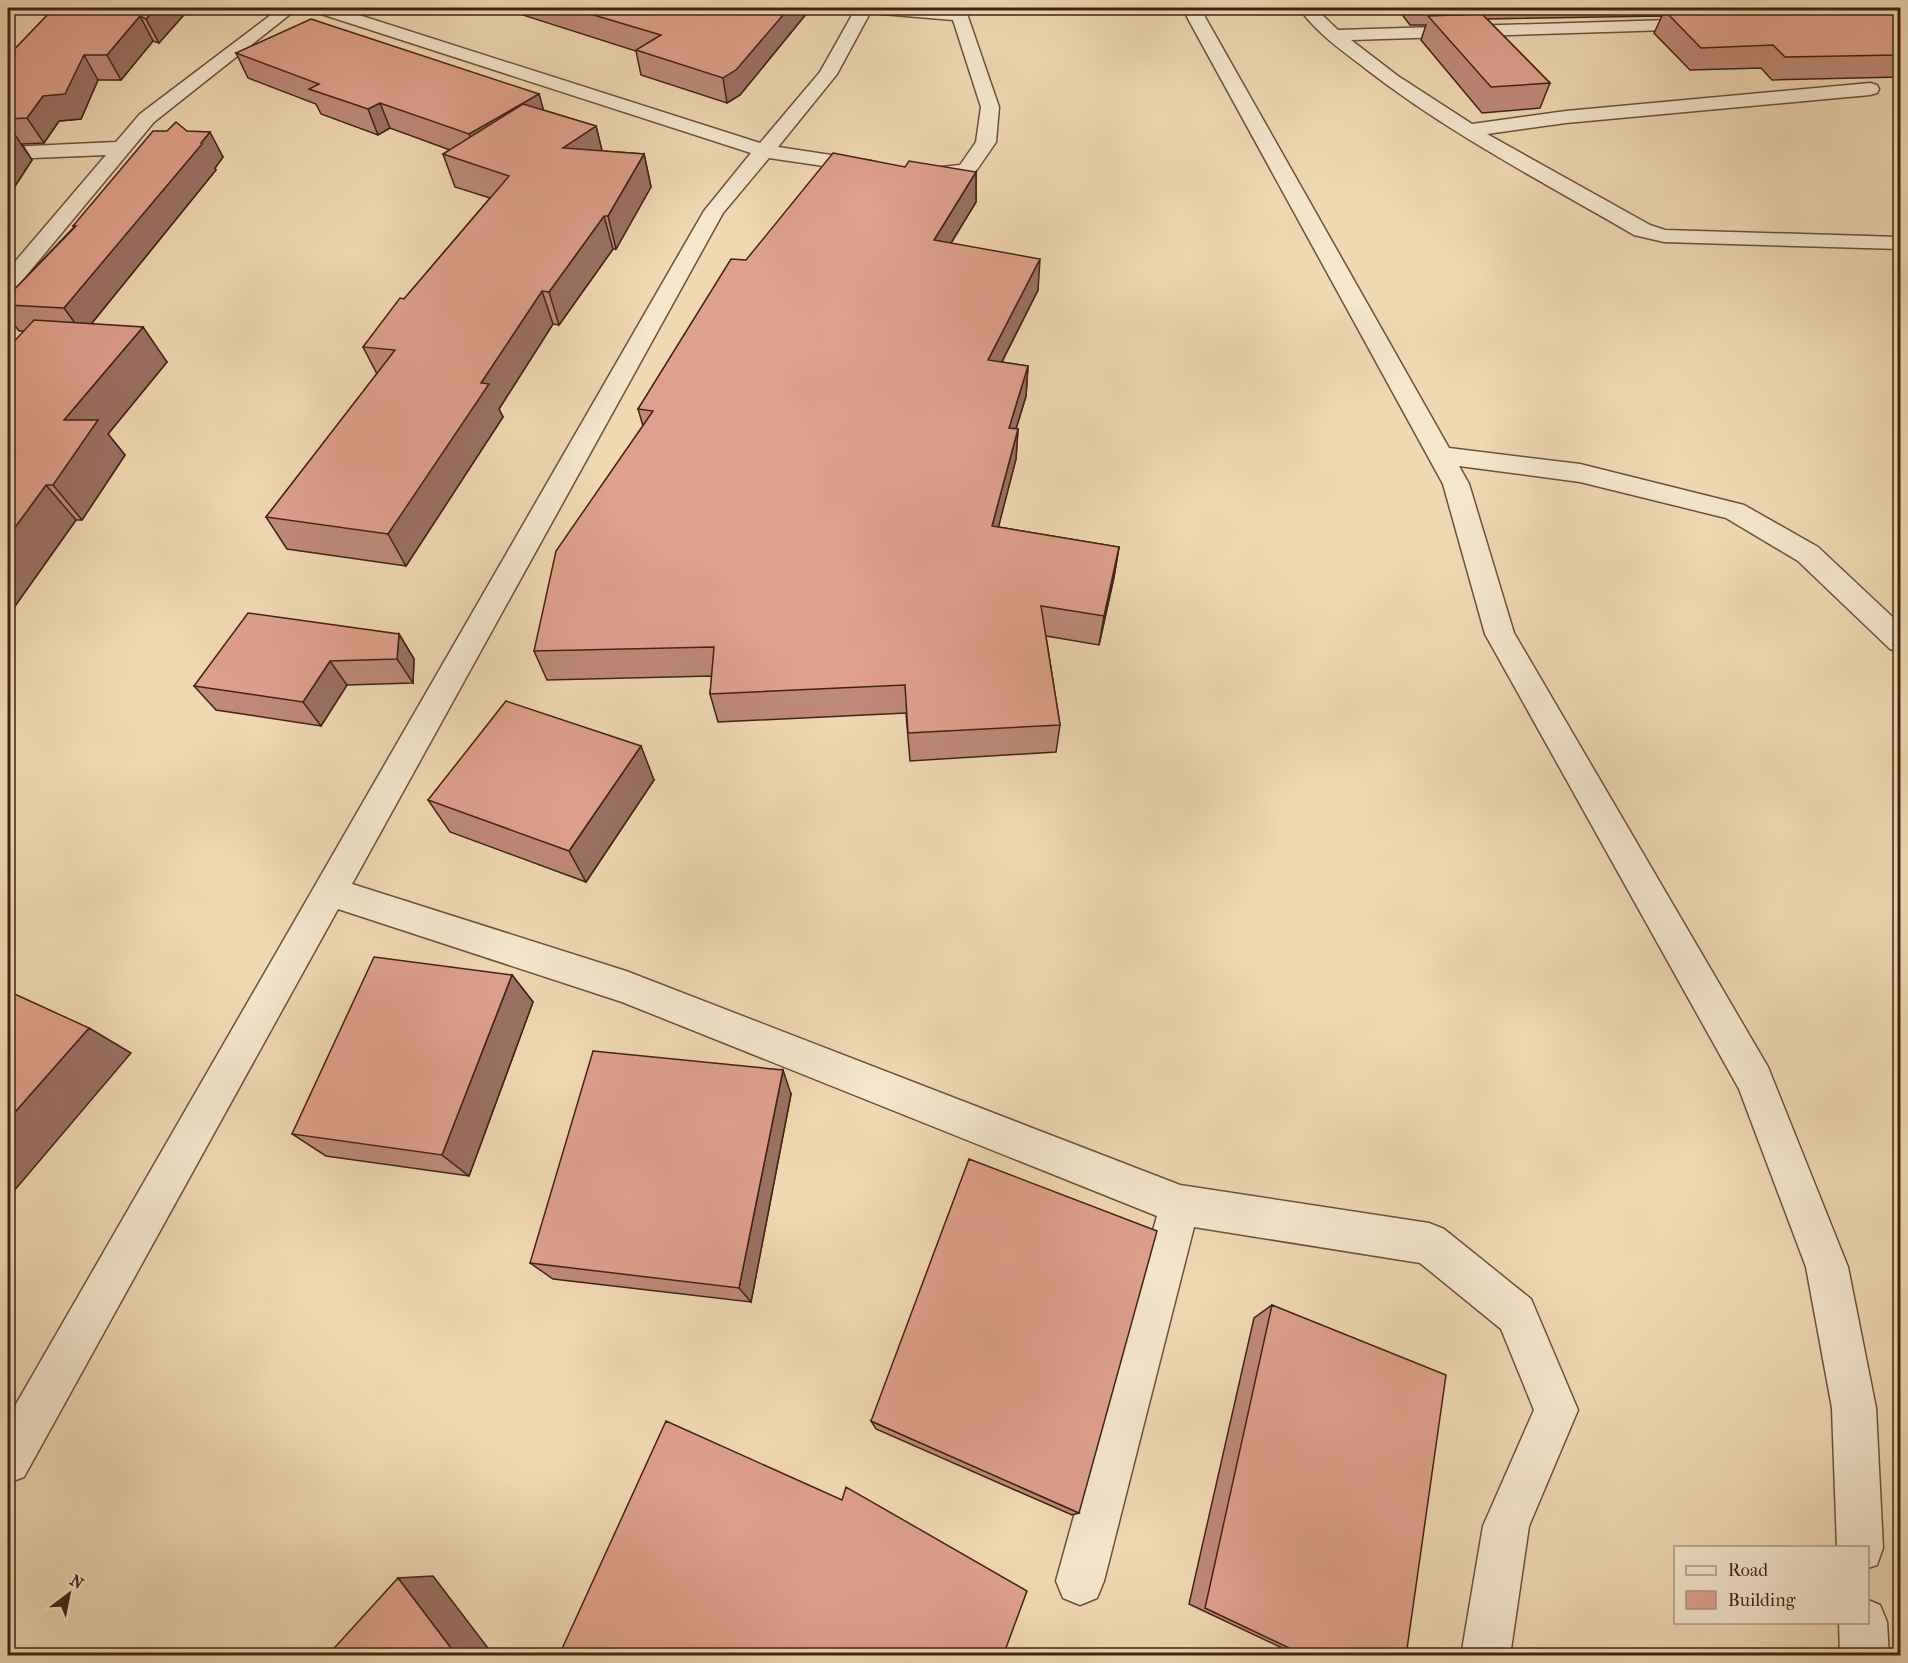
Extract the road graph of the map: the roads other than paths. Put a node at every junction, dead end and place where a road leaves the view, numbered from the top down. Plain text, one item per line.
1 (290, 8) edge
2 (321, 8) edge
3 (864, 8) edge
4 (871, 8) edge
5 (1196, 8) edge
6 (1307, 8) edge
7 (1717, 24) edge
8 (1335, 35) junction
9 (1870, 89) dead end
10 (1466, 131) junction
11 (122, 148) junction
12 (764, 151) junction
13 (8, 153) edge
14 (886, 169) edge
15 (909, 172) edge
16 (1900, 243) edge
17 (8, 283) edge
18 (1439, 455) junction
19 (1900, 641) edge
20 (330, 892) junction
21 (1180, 1205) junction
22 (8, 1461) edge
23 (1860, 1546) edge
24 (1080, 1581) dead end
25 (1863, 1624) edge
26 (1485, 1656) edge
27 (1865, 1656) edge

1 - 11 street
2 - 12 street
3 - 12 street
4 - 15 street
5 - 18 street
6 - 8 street
7 - 8 street
8 - 10 street
9 - 10 street
10 - 16 street
11 - 13 street
11 - 17 street
12 - 14 street
12 - 20 street
18 - 19 street
18 - 23 street
20 - 21 street
20 - 22 street
21 - 24 street
21 - 26 street
25 - 27 street

